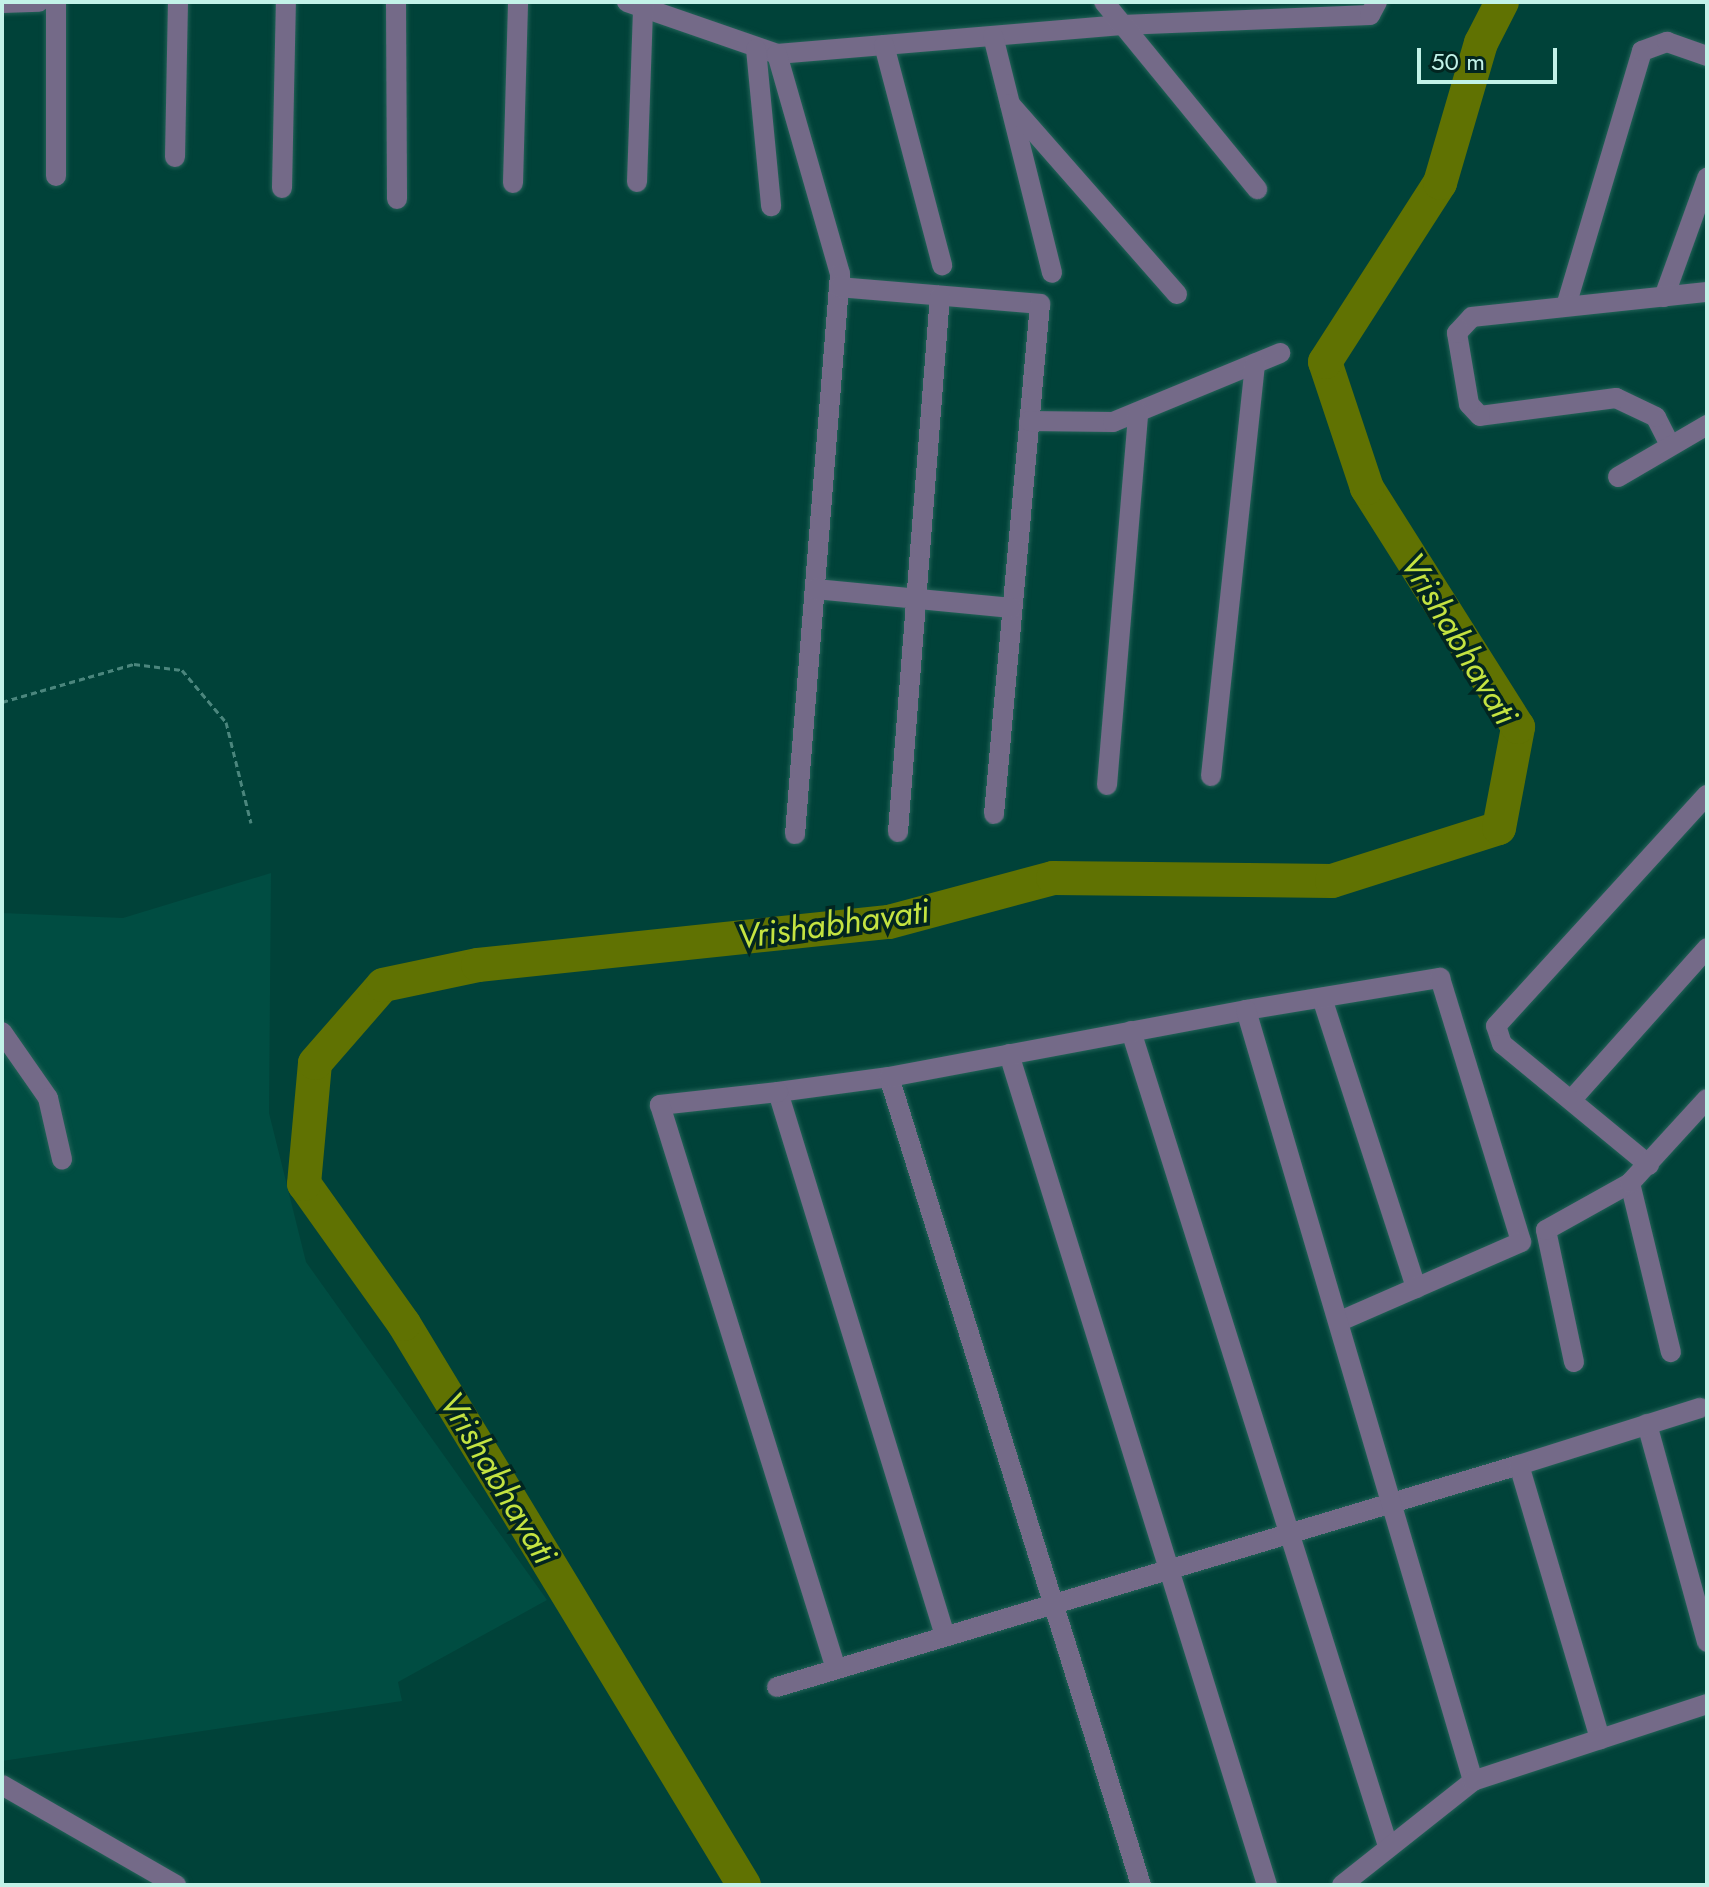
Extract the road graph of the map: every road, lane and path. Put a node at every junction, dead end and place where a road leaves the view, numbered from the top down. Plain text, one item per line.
1 (39, 2) edge
2 (56, 2) edge
3 (178, 2) edge
4 (286, 2) edge
5 (396, 2) edge
6 (518, 2) edge
7 (1104, 2) edge
8 (1377, 2) edge
9 (2, 3) edge
10 (635, 5) edge
11 (1266, 11) edge
12 (1122, 25) junction
13 (993, 36) junction
14 (884, 45) junction
15 (756, 49) junction
16 (777, 54) junction
17 (1707, 56) edge
18 (1010, 104) junction
19 (175, 157) dead end
20 (56, 176) dead end
21 (1707, 180) edge
22 (637, 182) dead end
23 (513, 183) dead end
24 (282, 188) dead end
25 (1257, 189) dead end
26 (397, 199) dead end
27 (771, 206) dead end
28 (942, 265) dead end
29 (1052, 273) dead end
30 (839, 287) junction
31 (1707, 292) edge
32 (1177, 294) dead end
33 (940, 296) junction
34 (1664, 297) junction
35 (1566, 306) junction
36 (1280, 353) dead end
37 (1255, 363) junction
38 (1138, 412) junction
39 (1029, 421) junction
40 (1707, 425) edge
41 (1669, 443) junction
42 (1618, 477) dead end
43 (815, 589) junction
44 (916, 599) junction
45 (1012, 608) junction
46 (2, 702) edge
47 (1211, 776) dead end
48 (1107, 785) dead end
49 (1703, 807) edge
50 (994, 814) dead end
51 (251, 823) dead end
52 (898, 832) dead end
53 (795, 834) dead end
54 (1707, 948) edge
55 (1322, 998) junction
56 (1246, 1010) junction
57 (1131, 1031) junction
58 (2, 1032) edge
59 (1009, 1054) junction
60 (889, 1077) junction
61 (778, 1092) junction
62 (1574, 1097) junction
63 (1707, 1099) edge
64 (62, 1159) dead end
65 (1649, 1165) junction
66 (1630, 1183) junction
67 (1416, 1288) junction
68 (1340, 1321) junction
69 (1671, 1352) dead end
70 (1574, 1362) dead end
71 (1700, 1408) dead end
72 (1647, 1424) junction
73 (1519, 1465) junction
74 (1395, 1501) junction
75 (1286, 1532) junction
76 (1168, 1571) junction
77 (1053, 1603) junction
78 (945, 1636) junction
79 (1707, 1642) edge
80 (836, 1669) junction
81 (777, 1687) dead end
82 (1707, 1704) edge
83 (1600, 1739) junction
84 (1473, 1781) junction
85 (2, 1785) edge
86 (1387, 1843) junction
87 (176, 1885) edge
88 (1141, 1885) edge
89 (1267, 1885) edge
90 (1342, 1885) edge

1 - 9 street
2 - 20 street
3 - 19 street
4 - 24 street
5 - 26 street
6 - 23 street
7 - 12 street
8 - 11 street
10 - 15 street
10 - 22 street
11 - 12 street
12 - 13 street
12 - 25 street
13 - 14 street
13 - 18 street
14 - 16 street
14 - 28 street
15 - 16 street
15 - 27 street
16 - 30 street
17 - 35 street
18 - 29 street
18 - 32 street
21 - 34 street
30 - 33 street
30 - 43 street
31 - 34 street
33 - 39 street
33 - 44 street
34 - 35 street
35 - 41 street
36 - 37 street
37 - 38 street
37 - 47 street
38 - 39 street
38 - 48 street
39 - 45 street
40 - 41 street
41 - 42 street
43 - 44 street
43 - 53 street
44 - 45 street
44 - 52 street
45 - 50 street
46 - 51 path
49 - 62 street
54 - 62 street
55 - 56 street
55 - 67 street
55 - 67 street
56 - 57 street
56 - 68 street
57 - 59 street
57 - 75 street
58 - 64 street
59 - 60 street
59 - 76 street
60 - 61 street
60 - 77 street
61 - 78 street
61 - 80 street
62 - 65 street
63 - 65 street
65 - 66 street
66 - 69 street
66 - 70 street
67 - 68 street
68 - 74 street
71 - 72 street
72 - 73 street
72 - 79 street
73 - 74 street
73 - 83 street
74 - 75 street
74 - 84 street
75 - 76 street
75 - 86 street
76 - 77 street
76 - 89 street
77 - 78 street
77 - 88 street
78 - 80 street
80 - 81 street
82 - 83 street
83 - 84 street
84 - 86 street
85 - 87 street
86 - 90 street

